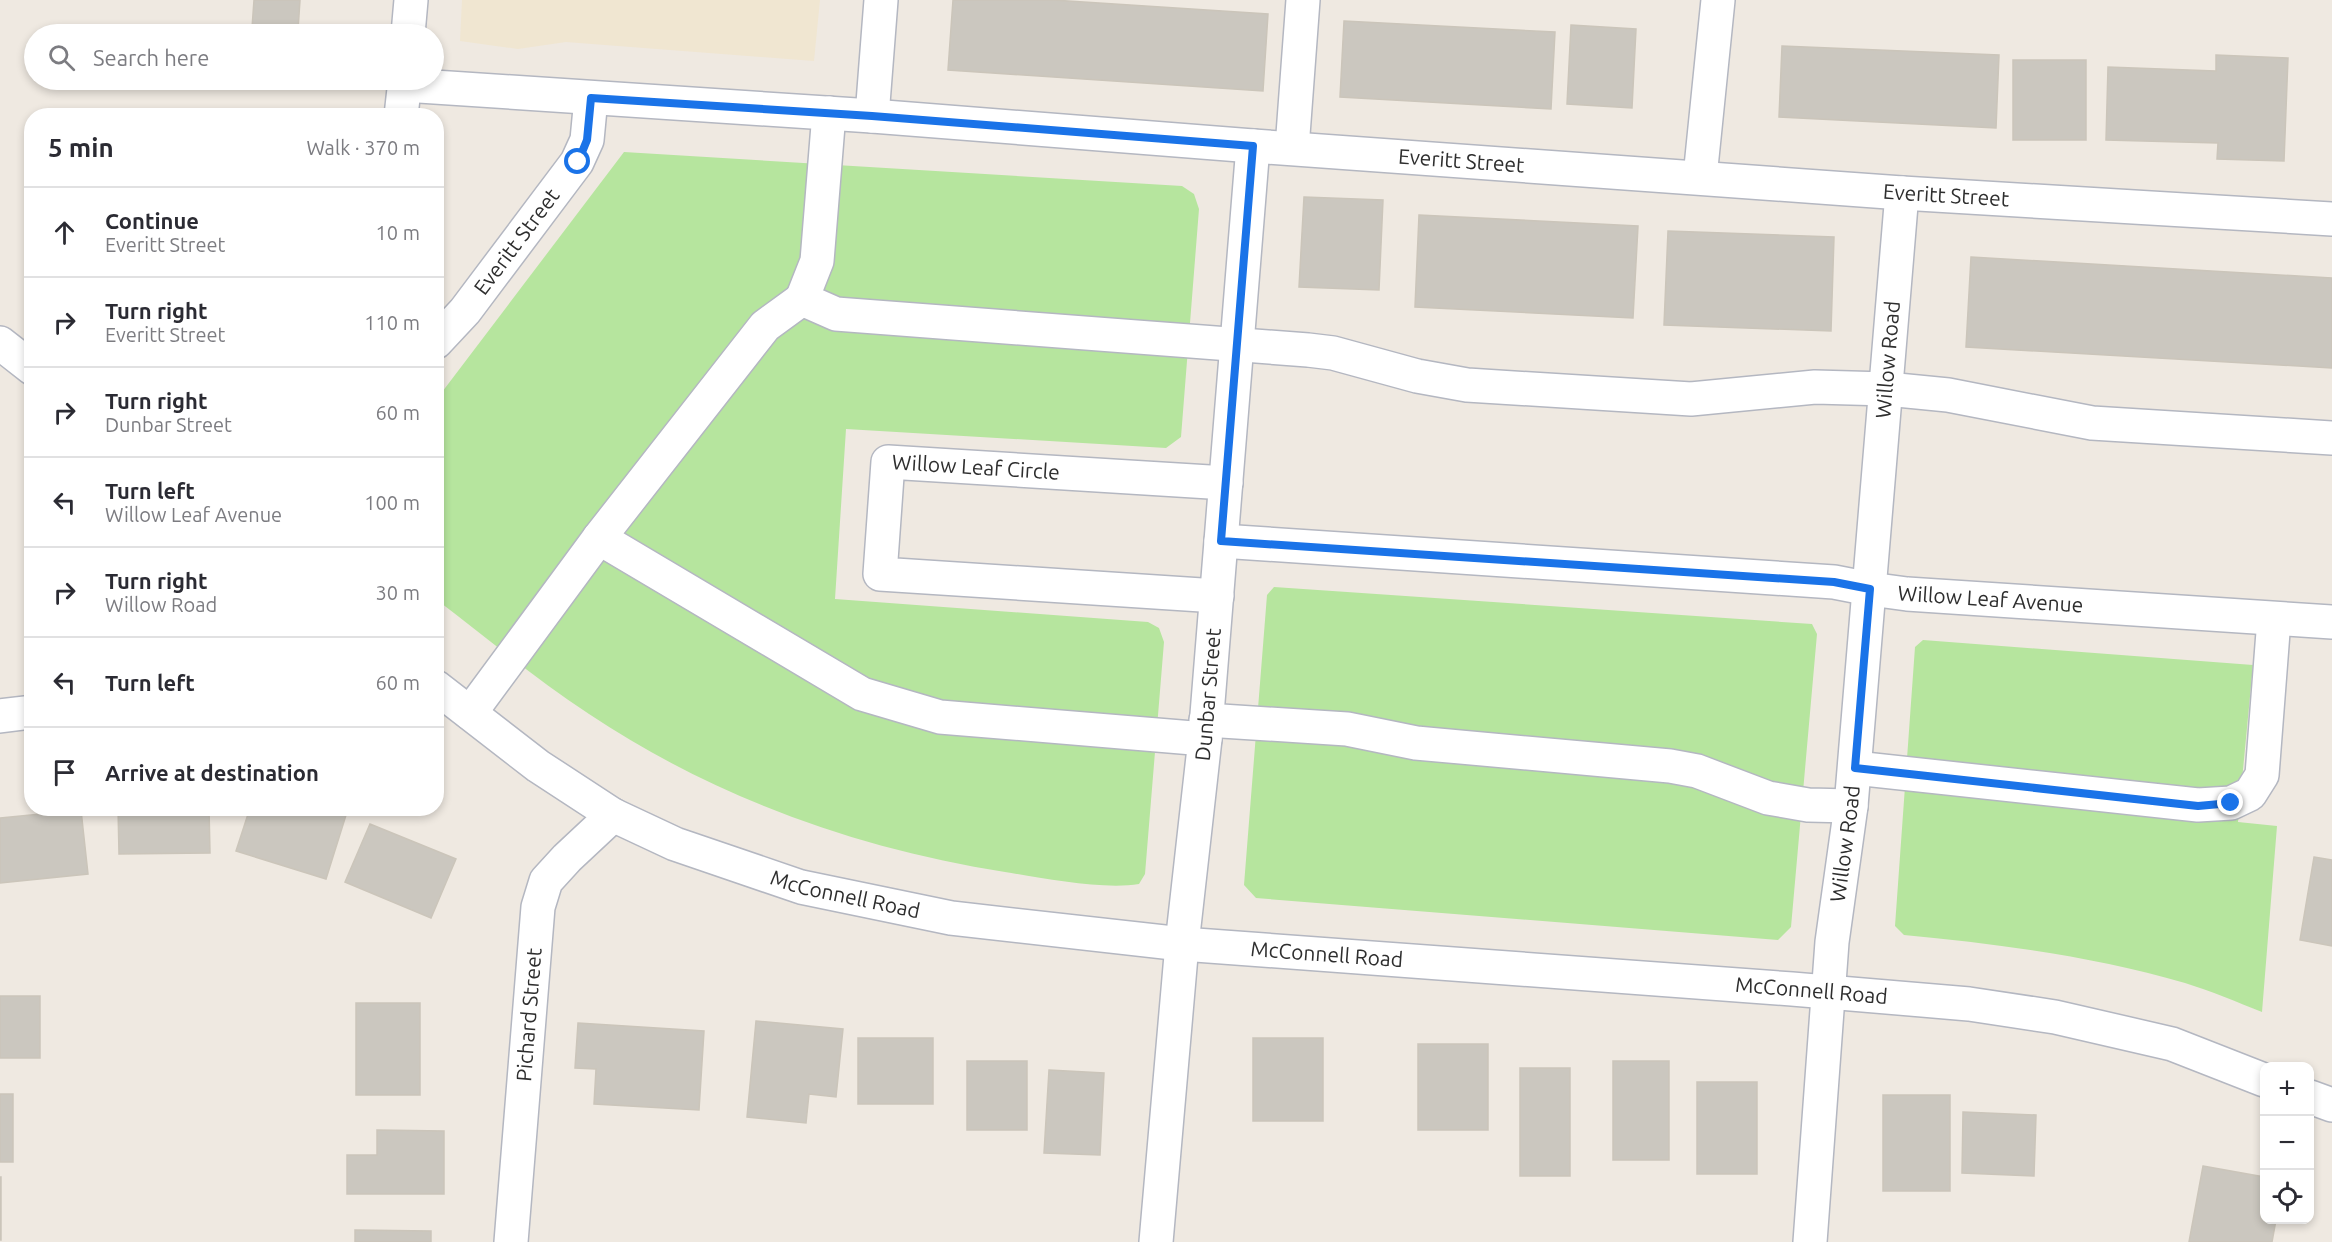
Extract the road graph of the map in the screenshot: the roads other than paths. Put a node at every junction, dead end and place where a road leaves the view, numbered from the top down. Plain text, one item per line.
1 (411, 0) edge
2 (881, 0) edge
3 (1303, 0) edge
4 (1718, 0) edge
5 (409, 24) edge
6 (403, 93) edge
7 (591, 98) junction
8 (829, 113) junction
9 (872, 116) junction
10 (1253, 146) junction
11 (1292, 148) junction
12 (1700, 177) junction
13 (1902, 193) junction
14 (2332, 219) edge
15 (802, 299) junction
16 (444, 333) edge
17 (0, 343) edge
18 (1237, 344) junction
19 (24, 362) edge
20 (1887, 389) junction
21 (2332, 438) edge
22 (1226, 483) junction
23 (599, 538) junction
24 (1221, 541) junction
25 (1870, 589) junction
26 (1217, 596) junction
27 (2274, 619) junction
28 (2332, 622) edge
29 (444, 693) edge
30 (24, 713) edge
31 (470, 713) junction
32 (0, 716) edge
33 (1206, 729) junction
34 (1855, 768) junction
35 (1851, 806) junction
36 (613, 815) junction
37 (1182, 944) junction
38 (1828, 992) junction
39 (2260, 1078) edge
40 (2314, 1098) edge
41 (2332, 1105) edge
42 (511, 1242) edge
43 (1156, 1242) edge
44 (1810, 1242) edge

1 - 5 street
2 - 9 street
3 - 11 street
4 - 12 street
6 - 7 street, Everitt Street
7 - 8 street, Everitt Street
7 - 16 street, Everitt Street
8 - 9 street, Everitt Street
8 - 15 street
9 - 10 street, Everitt Street
10 - 11 street, Everitt Street
10 - 18 street, Dunbar Street
11 - 12 street, Everitt Street
12 - 13 street, Everitt Street
13 - 14 street, Everitt Street
13 - 20 street, Willow Road
15 - 18 street
15 - 23 street
17 - 19 street
18 - 20 street
18 - 22 street, Dunbar Street
20 - 21 street
20 - 25 street, Willow Road
22 - 24 street, Dunbar Street
22 - 26 street, Willow Leaf Circle
23 - 31 street
23 - 33 street
24 - 25 street, Willow Leaf Avenue
24 - 26 street, Dunbar Street
25 - 27 street, Willow Leaf Avenue
25 - 34 street, Willow Road
26 - 33 street, Dunbar Street
27 - 28 street, Willow Leaf Avenue
27 - 34 street
29 - 31 street, McConnell Road
30 - 32 street
31 - 36 street, McConnell Road
33 - 35 street
33 - 37 street, Dunbar Street
34 - 35 street, Willow Road
35 - 38 street, Willow Road
36 - 37 street, McConnell Road
36 - 42 street, Pichard Street
37 - 38 street, McConnell Road
37 - 43 street, Dunbar Street
38 - 39 street, McConnell Road
38 - 44 street, Willow Road
40 - 41 street

